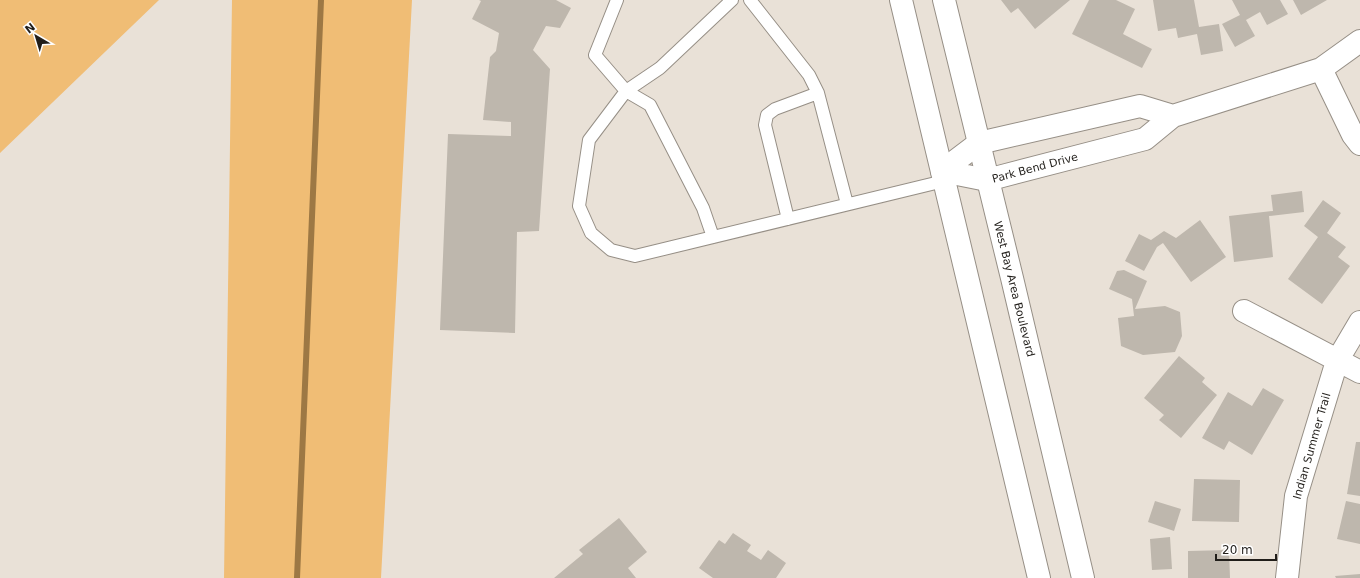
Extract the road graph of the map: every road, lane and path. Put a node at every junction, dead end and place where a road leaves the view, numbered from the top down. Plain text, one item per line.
1 (617, 0) edge
2 (732, 0) edge
3 (750, 0) edge
4 (901, 0) edge
5 (944, 0) edge
6 (1360, 40) edge
7 (1320, 69) junction
8 (626, 91) junction
9 (818, 93) junction
10 (1173, 116) junction
11 (979, 143) junction
12 (1360, 144) edge
13 (943, 176) junction
14 (988, 180) junction
15 (847, 204) junction
16 (788, 219) junction
17 (713, 237) junction
18 (1244, 311) dead end
19 (1360, 322) edge
20 (1337, 360) junction
21 (1360, 372) edge
22 (1039, 578) edge
23 (1083, 578) edge
24 (1287, 578) edge

1 - 8 lane
2 - 8 lane
3 - 9 lane
4 - 13 street
5 - 11 street, West Bay Area Boulevard
6 - 7 street, Park Bend Drive
7 - 10 street, Park Bend Drive
7 - 12 street
8 - 17 lane
8 - 17 lane
9 - 15 lane
9 - 16 lane
10 - 11 street
10 - 14 street, Park Bend Drive
11 - 13 street
11 - 14 street, West Bay Area Boulevard
13 - 14 street, Park Bend Drive
13 - 15 lane
13 - 22 street
14 - 23 street, West Bay Area Boulevard
15 - 16 lane
16 - 17 lane
18 - 20 street
19 - 20 street, Indian Summer Trail
20 - 21 street
20 - 24 street, Indian Summer Trail

